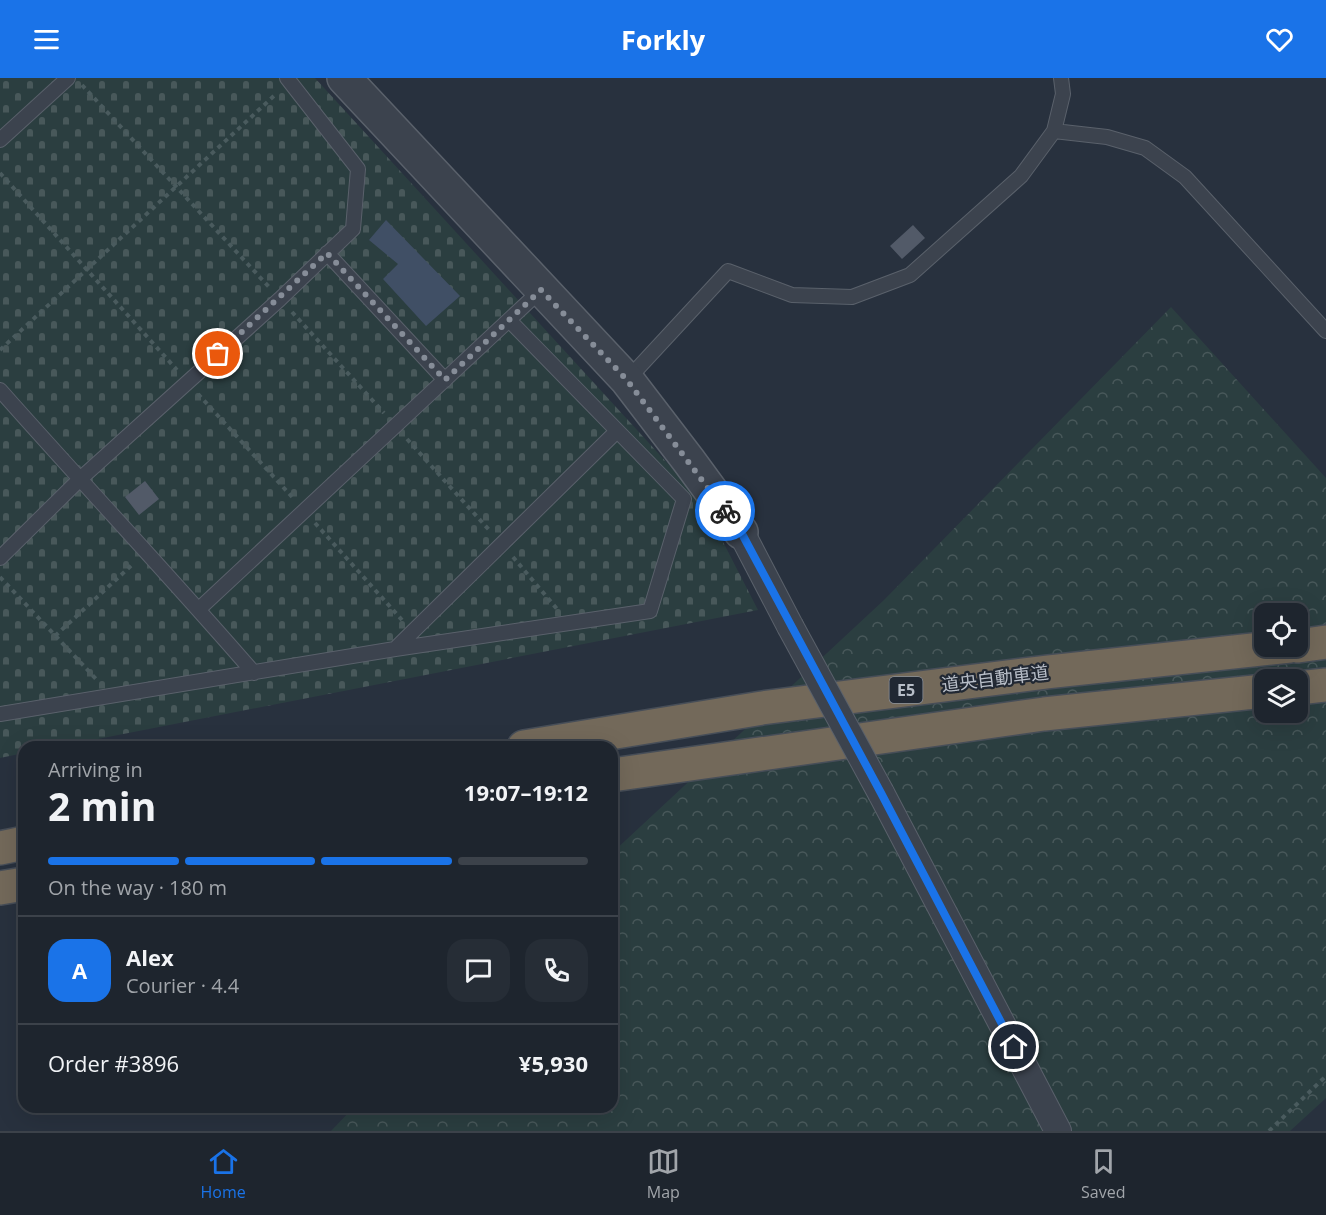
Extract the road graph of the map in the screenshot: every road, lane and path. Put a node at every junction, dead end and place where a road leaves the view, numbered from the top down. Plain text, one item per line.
1 (68, 78) edge
2 (75, 78) edge
3 (344, 78) edge
4 (1061, 78) edge
5 (288, 79) edge
6 (1054, 131) junction
7 (0, 140) edge
8 (0, 173) edge
9 (177, 187) junction
10 (327, 253) junction
11 (87, 270) junction
12 (541, 290) junction
13 (280, 299) junction
14 (509, 321) junction
15 (1326, 331) edge
16 (0, 350) edge
17 (445, 380) junction
18 (627, 380) junction
19 (188, 382) junction
20 (0, 390) edge
21 (396, 426) junction
22 (617, 431) junction
23 (79, 480) junction
24 (304, 511) junction
25 (741, 532) joint
26 (502, 544) junction
27 (146, 552) junction
28 (0, 558) edge
29 (0, 577) edge
30 (199, 609) junction
31 (569, 623) junction
32 (413, 631) junction
33 (55, 636) junction
34 (1326, 642) edge
35 (1308, 645) edge
36 (395, 649) junction
37 (1254, 650) edge
38 (254, 673) junction
39 (1326, 685) edge
40 (1308, 687) edge
41 (1254, 692) edge
42 (112, 696) junction
43 (0, 714) edge
44 (561, 741) edge
45 (618, 774) edge
46 (18, 844) edge
47 (0, 848) edge
48 (18, 885) edge
49 (0, 888) edge
50 (1326, 1076) edge
51 (1058, 1131) edge
52 (1269, 1131) edge

1 - 7 lane
2 - 9 path
3 - 12 street
4 - 6 lane
5 - 9 path
5 - 10 lane
6 - 15 lane
6 - 18 lane
8 - 11 path
9 - 11 path
9 - 13 path
10 - 13 lane
10 - 17 lane
11 - 16 path
11 - 19 path
12 - 14 lane
12 - 18 street
13 - 19 lane
13 - 21 path
14 - 17 lane
14 - 22 lane
17 - 21 lane
18 - 25 street
19 - 23 lane
19 - 24 path
20 - 23 lane
21 - 24 lane
21 - 26 path
22 - 26 lane
22 - 31 lane
23 - 27 lane
23 - 28 lane
24 - 30 lane
24 - 32 path
25 - 51 street, bridge
26 - 31 path
26 - 32 lane
27 - 30 lane
27 - 33 path
29 - 33 path
30 - 38 lane
31 - 36 lane
32 - 36 lane
33 - 42 path
34 - 35 highway
36 - 38 lane
37 - 44 highway, 道央自動車道 / E5
38 - 42 lane
39 - 40 highway
41 - 45 highway
42 - 43 lane
46 - 47 highway
48 - 49 highway
50 - 52 path

